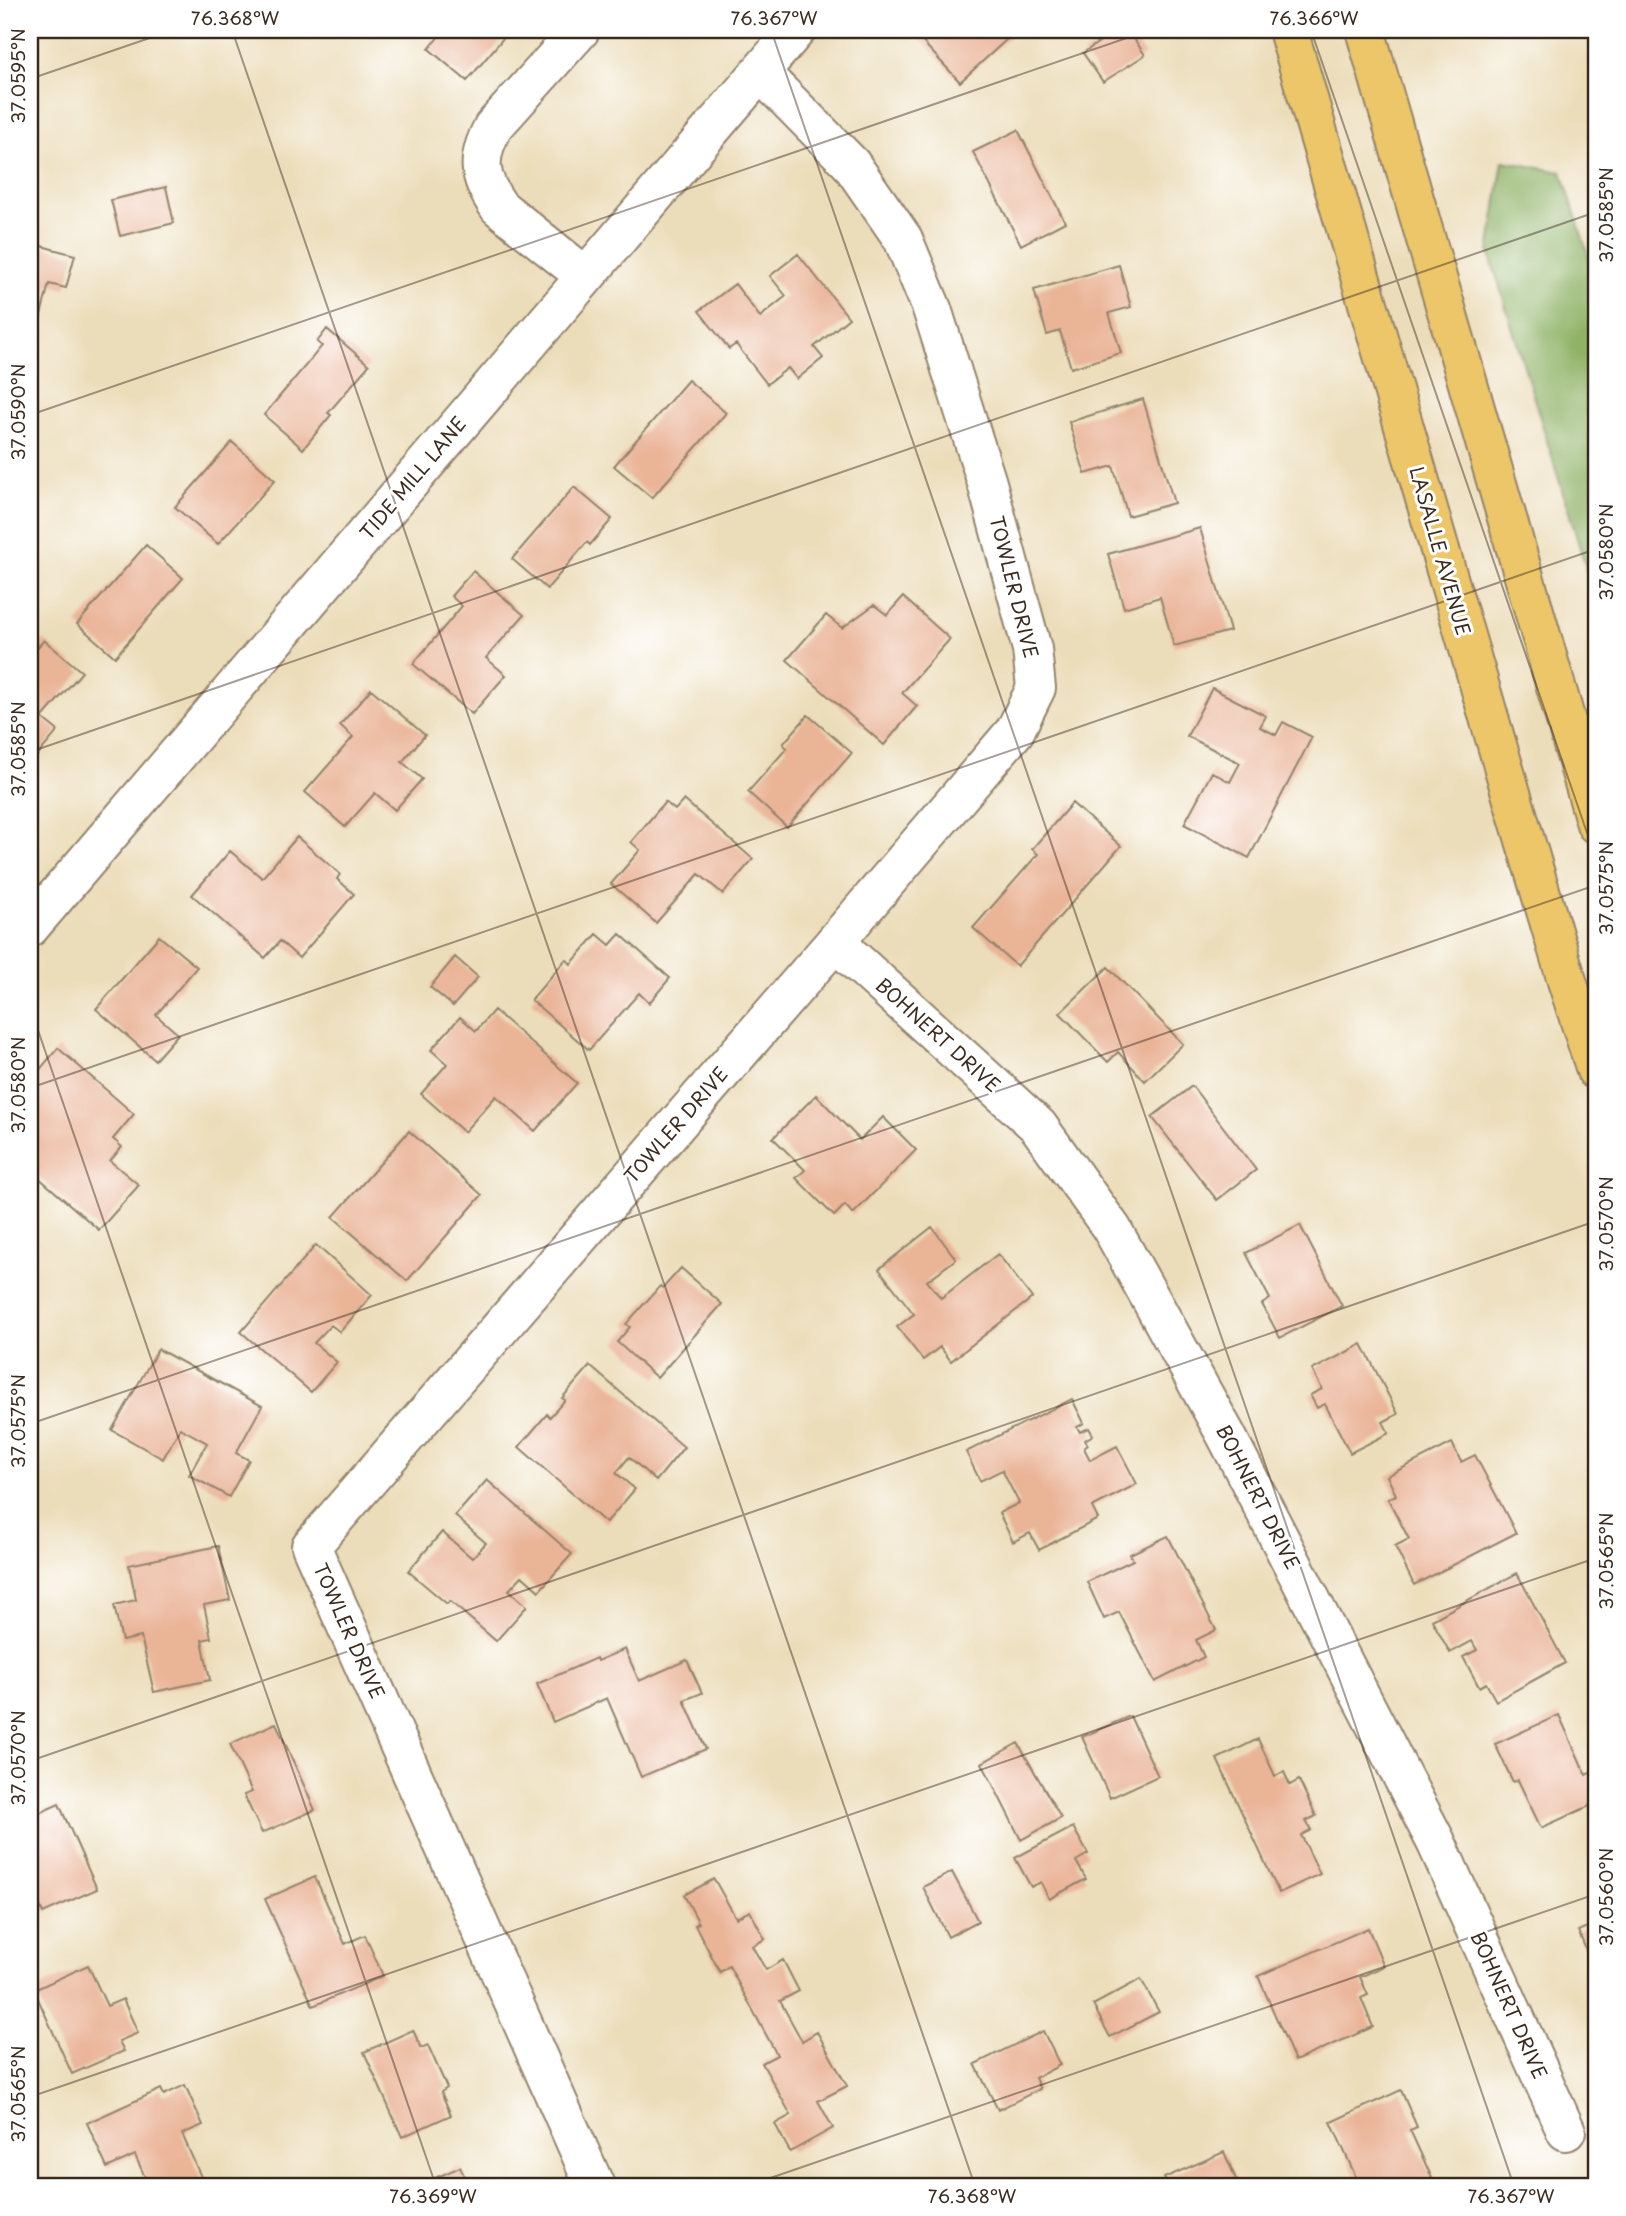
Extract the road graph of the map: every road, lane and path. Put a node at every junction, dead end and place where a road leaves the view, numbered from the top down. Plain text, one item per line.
1 (580, 30) edge
2 (796, 30) edge
3 (1288, 30) edge
4 (1365, 30) edge
5 (760, 72) junction
6 (585, 276) junction
7 (1596, 824) edge
8 (30, 927) edge
9 (835, 942) junction
10 (1596, 1070) edge
11 (1566, 2131) dead end
12 (595, 2186) edge

1 - 6 street
2 - 5 street, TIDE MILL LANE
3 - 10 main road, LASALLE AVENUE
4 - 7 main road
5 - 6 street, TIDE MILL LANE
5 - 9 street, TOWLER DRIVE
6 - 8 street, TIDE MILL LANE
9 - 11 street, BOHNERT DRIVE
9 - 12 street, TOWLER DRIVE

